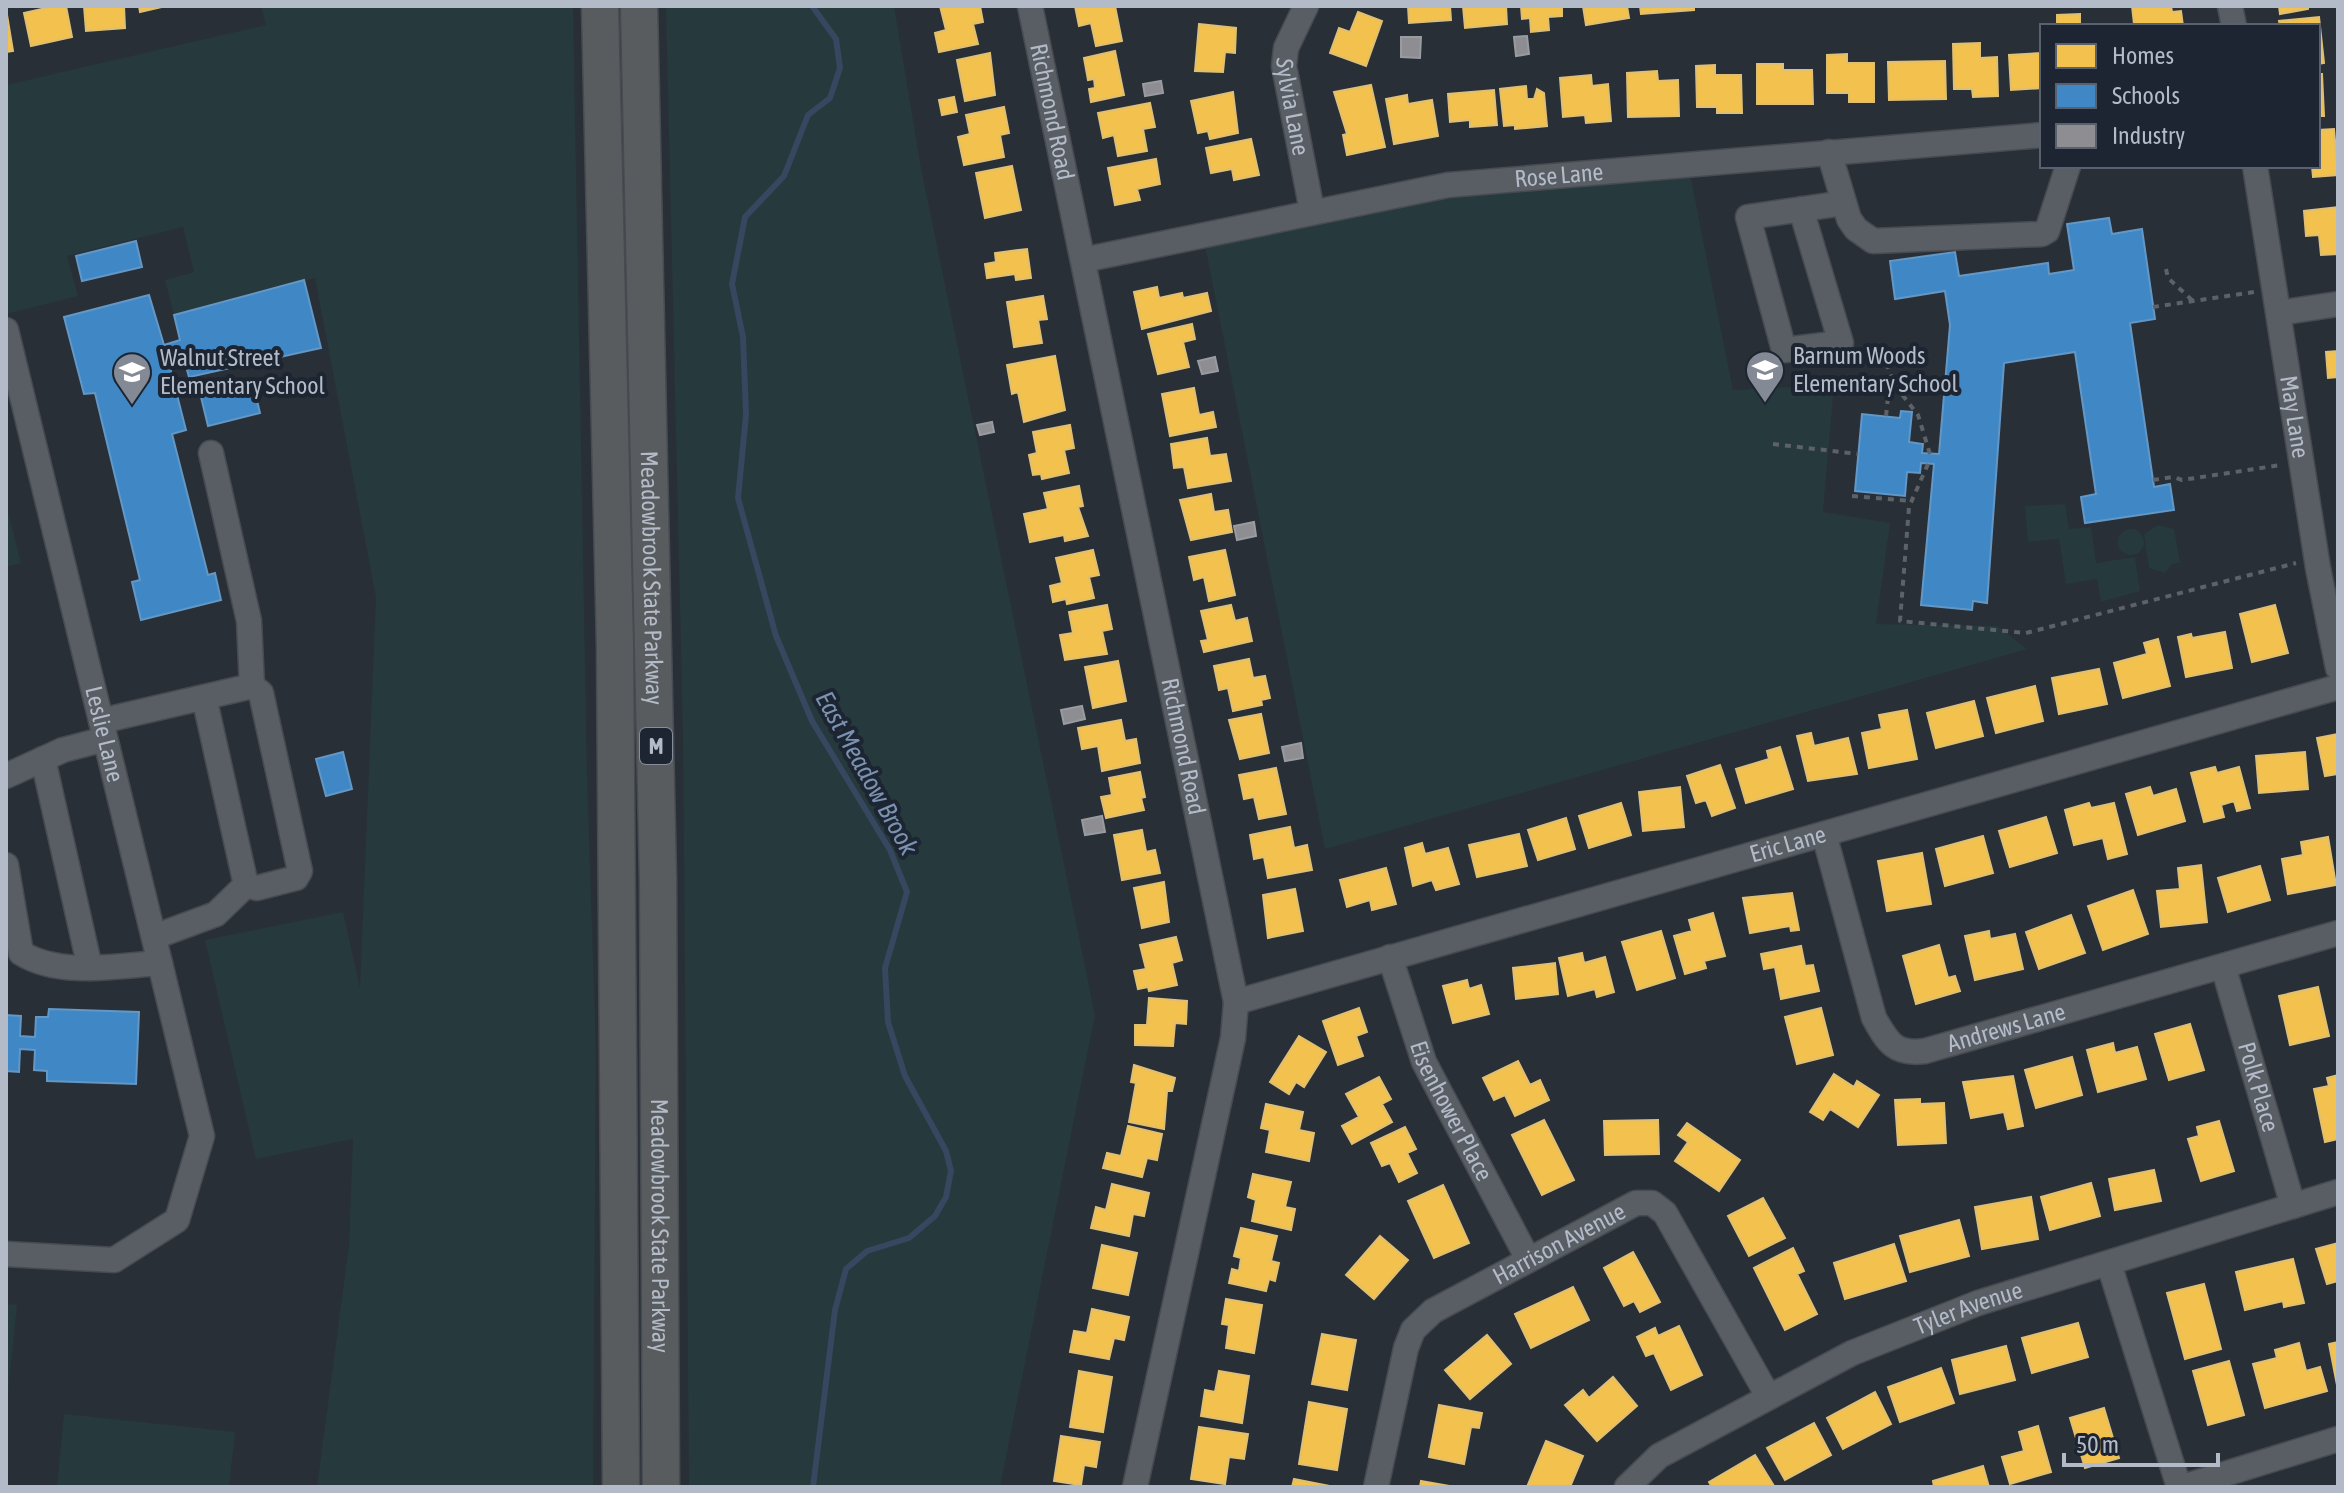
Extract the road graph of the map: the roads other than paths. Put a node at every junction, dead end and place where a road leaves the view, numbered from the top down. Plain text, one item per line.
1 (600, 6) edge
2 (639, 6) edge
3 (1030, 6) edge
4 (1306, 6) edge
5 (2040, 135) edge
6 (1829, 152) junction
7 (2067, 168) edge
8 (2255, 168) edge
9 (1844, 203) junction
10 (1801, 209) junction
11 (1312, 211) junction
12 (1083, 260) junction
13 (2338, 304) edge
14 (2279, 313) junction
15 (6, 330) edge
16 (211, 453) dead end
17 (2338, 668) edge
18 (252, 686) junction
19 (2338, 687) edge
20 (204, 697) junction
21 (103, 730) junction
22 (43, 759) junction
23 (6, 776) edge
24 (1824, 834) junction
25 (6, 865) edge
26 (246, 885) junction
27 (2338, 933) edge
28 (154, 937) junction
29 (1390, 957) junction
30 (160, 963) junction
31 (2223, 966) junction
32 (90, 968) junction
33 (1236, 1002) junction
34 (2338, 1192) edge
35 (2293, 1206) junction
36 (6, 1254) edge
37 (1528, 1259) junction
38 (2109, 1264) junction
39 (1768, 1396) junction
40 (2338, 1439) edge
41 (621, 1487) edge
42 (661, 1487) edge
43 (1135, 1487) edge
44 (1376, 1487) edge
45 (1627, 1487) edge
46 (2181, 1487) edge

1 - 41 highway, Meadowbrook State Parkway / M
2 - 42 highway, Meadowbrook State Parkway / M
3 - 12 street, Richmond Road
4 - 11 street, Sylvia Lane
5 - 6 street, Rose Lane
6 - 9 street
6 - 11 street, Rose Lane
7 - 9 street
8 - 14 street, May Lane
9 - 10 street
10 - 10 street
11 - 12 street, Rose Lane
12 - 33 street, Richmond Road
13 - 14 street
14 - 17 street, May Lane
15 - 21 street, Leslie Lane
16 - 18 street
18 - 20 street
18 - 26 street
19 - 24 street, Eric Lane
20 - 21 street
20 - 26 street
21 - 22 street
21 - 28 street, Leslie Lane
22 - 23 street
22 - 32 street
24 - 29 street, Eric Lane
24 - 31 street, Andrews Lane
25 - 32 street
26 - 28 street
27 - 31 street, Andrews Lane
28 - 30 street, Leslie Lane
29 - 33 street, Eric Lane
29 - 37 street, Eisenhower Place
30 - 32 street
30 - 36 street, Leslie Lane
31 - 35 street, Polk Place
33 - 43 street, Richmond Road
34 - 35 street, Tyler Avenue
35 - 38 street, Tyler Avenue
37 - 39 street, Harrison Avenue
37 - 44 street, Harrison Avenue
38 - 39 street, Tyler Avenue
38 - 46 street
39 - 45 street, Tyler Avenue
40 - 46 street

